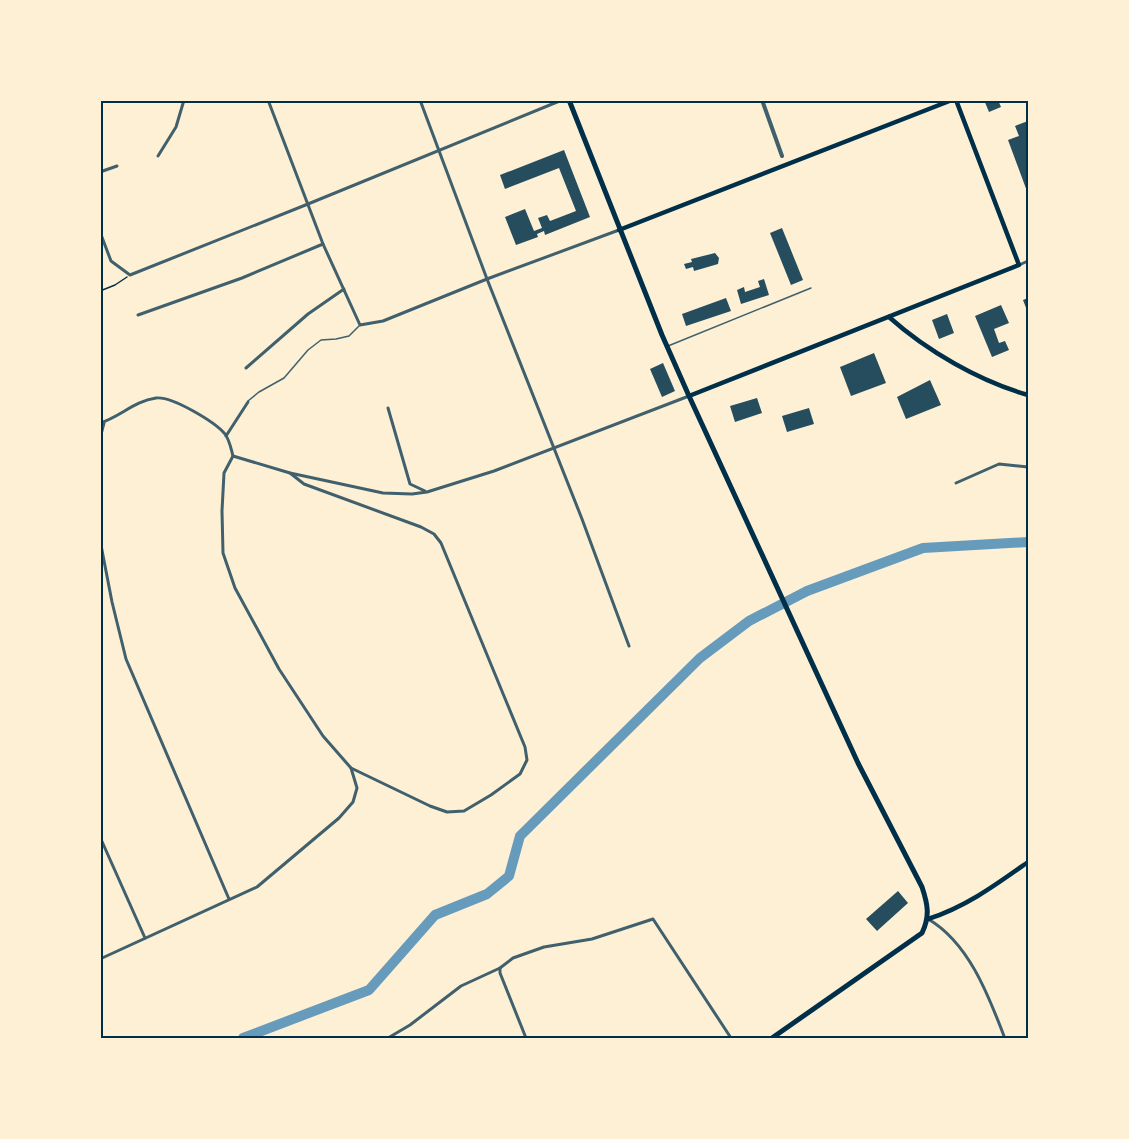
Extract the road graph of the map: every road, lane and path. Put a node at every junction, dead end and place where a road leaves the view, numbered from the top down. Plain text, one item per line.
1 (184, 100) edge
2 (268, 100) edge
3 (420, 100) edge
4 (562, 100) edge
5 (569, 100) edge
6 (762, 100) edge
7 (954, 100) edge
8 (439, 150) junction
9 (158, 156) dead end
10 (782, 156) dead end
11 (117, 166) dead end
12 (100, 172) edge
13 (308, 204) junction
14 (620, 230) junction
15 (100, 232) edge
16 (323, 244) junction
17 (1029, 261) edge
18 (1019, 265) junction
19 (130, 275) junction
20 (487, 279) junction
21 (811, 288) dead end
22 (344, 289) junction
23 (100, 291) edge
24 (138, 315) dead end
25 (889, 317) junction
26 (360, 326) junction
27 (667, 346) junction
28 (246, 368) dead end
29 (1029, 395) edge
30 (689, 396) junction
31 (248, 402) joint
32 (388, 408) dead end
33 (103, 423) edge
34 (226, 436) junction
35 (100, 438) edge
36 (554, 447) junction
37 (233, 456) junction
38 (1029, 467) edge
39 (290, 473) junction
40 (956, 483) dead end
41 (426, 492) junction
42 (100, 540) edge
43 (629, 646) dead end
44 (351, 768) junction
45 (100, 837) edge
46 (1029, 862) edge
47 (229, 899) junction
48 (928, 919) junction
49 (145, 938) junction
50 (100, 959) edge
51 (500, 968) junction
52 (1003, 1037) edge
53 (388, 1038) edge
54 (526, 1038) edge
55 (731, 1038) edge
56 (772, 1038) edge

1 - 9 street
2 - 13 street
3 - 8 street
4 - 8 street
5 - 14 main road
6 - 10 street
7 - 14 main road
7 - 18 main road
8 - 13 street
8 - 20 street
11 - 12 street
13 - 16 street
13 - 19 street
14 - 20 street
14 - 27 main road
15 - 19 street
16 - 22 street
16 - 24 street
17 - 18 street
18 - 25 main road
19 - 23 path
20 - 26 street
20 - 36 street
21 - 27 lane
22 - 26 street
22 - 28 street
25 - 29 main road
25 - 30 main road
26 - 31 lane
27 - 30 main road
30 - 36 street
30 - 48 main road
31 - 34 street
32 - 41 street
33 - 34 street
33 - 35 street
34 - 37 street
36 - 41 street
36 - 43 street
37 - 39 street
37 - 44 street
38 - 40 street
39 - 41 street
39 - 44 street
42 - 47 street
44 - 47 street
45 - 49 street
46 - 48 main road
47 - 49 street
48 - 52 street
48 - 56 main road
49 - 50 street
51 - 53 street
51 - 54 street
51 - 55 street

